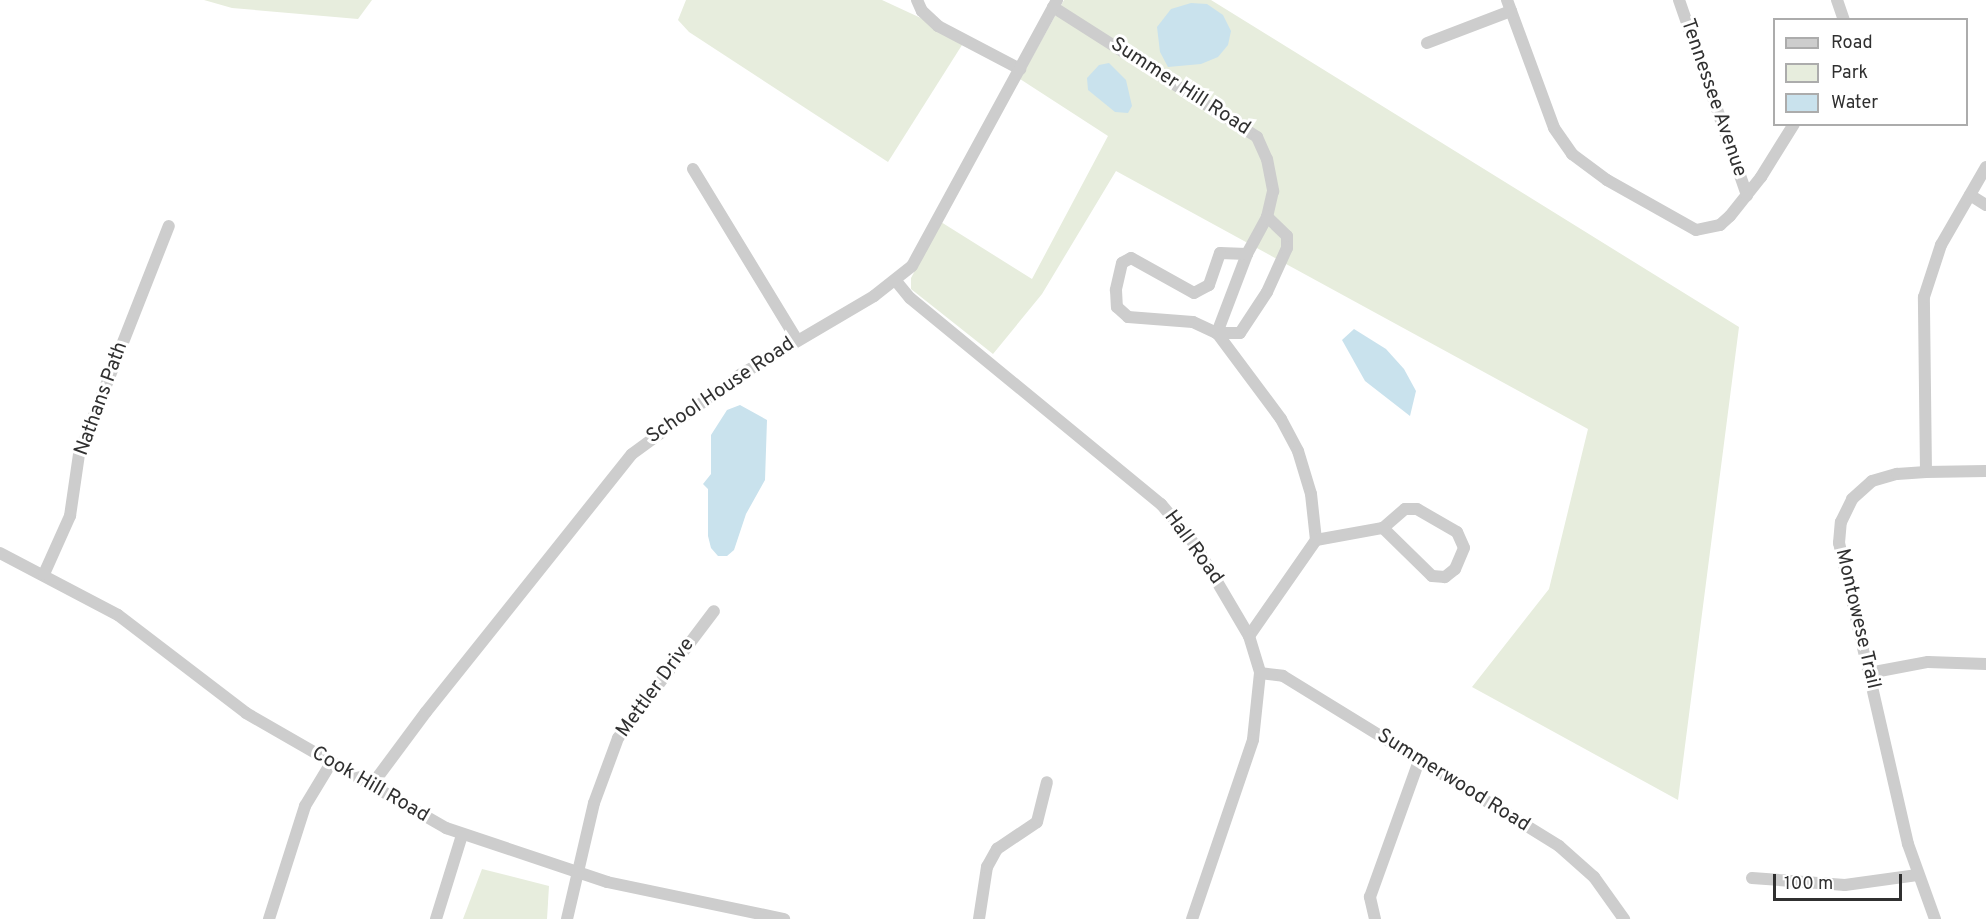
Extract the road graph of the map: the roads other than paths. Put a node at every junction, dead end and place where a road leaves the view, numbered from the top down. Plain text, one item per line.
1 (916, 0) edge
2 (1679, 0) edge
3 (1836, 0) edge
4 (1055, 3) edge
5 (1509, 5) edge
6 (1843, 18) edge
7 (1427, 43) dead end
8 (1020, 69) junction
9 (1793, 126) edge
10 (1986, 167) edge
11 (693, 169) dead end
12 (1747, 195) junction
13 (1970, 195) junction
14 (1986, 205) edge
15 (1267, 217) junction
16 (169, 226) dead end
17 (1247, 254) junction
18 (896, 281) junction
19 (1218, 333) junction
20 (797, 340) junction
21 (1986, 471) edge
22 (1926, 472) junction
23 (1383, 528) junction
24 (1316, 540) junction
25 (0, 553) edge
26 (44, 574) junction
27 (714, 611) dead end
28 (1249, 636) junction
29 (1986, 663) edge
30 (1260, 673) junction
31 (1869, 674) junction
32 (1419, 761) junction
33 (331, 763) junction
34 (1047, 782) dead end
35 (371, 786) junction
36 (462, 835) junction
37 (575, 873) junction
38 (1917, 875) junction
39 (1752, 878) dead end
40 (268, 919) edge
41 (436, 919) edge
42 (567, 919) edge
43 (784, 919) edge
44 (979, 919) edge
45 (1192, 919) edge
46 (1375, 919) edge
47 (1624, 919) edge
48 (1935, 919) edge

1 - 8 street
2 - 12 street, Tennessee Avenue
3 - 6 street
4 - 8 street, School House Road
4 - 15 street, Summer Hill Road
5 - 7 street
5 - 12 street
8 - 18 street, School House Road
9 - 12 street
10 - 13 street
11 - 20 street
13 - 14 street
13 - 22 street
15 - 17 street, Summer Hill Road
15 - 19 street
16 - 26 street, Nathans Path
17 - 19 street, Summer Hill Road
17 - 19 street
18 - 20 street, School House Road
18 - 28 street, Hall Road
19 - 24 street
20 - 35 street, School House Road
21 - 22 street, Montowese Trail
22 - 31 street, Montowese Trail
23 - 23 street
23 - 24 street
24 - 28 street
25 - 26 street, Cook Hill Road
26 - 33 street, Cook Hill Road
27 - 37 street, Mettler Drive
28 - 30 street, Hall Road
29 - 31 street
30 - 32 street, Summerwood Road
30 - 45 street, Hall Road
31 - 38 street, Montowese Trail
32 - 46 street
32 - 47 street, Summerwood Road
33 - 35 street, Cook Hill Road
33 - 40 street
34 - 44 street
35 - 36 street, Cook Hill Road
36 - 37 street, Cook Hill Road
36 - 41 street
37 - 42 street, Mettler Drive
37 - 43 street, Cook Hill Road
38 - 39 street
38 - 48 street, Montowese Trail

